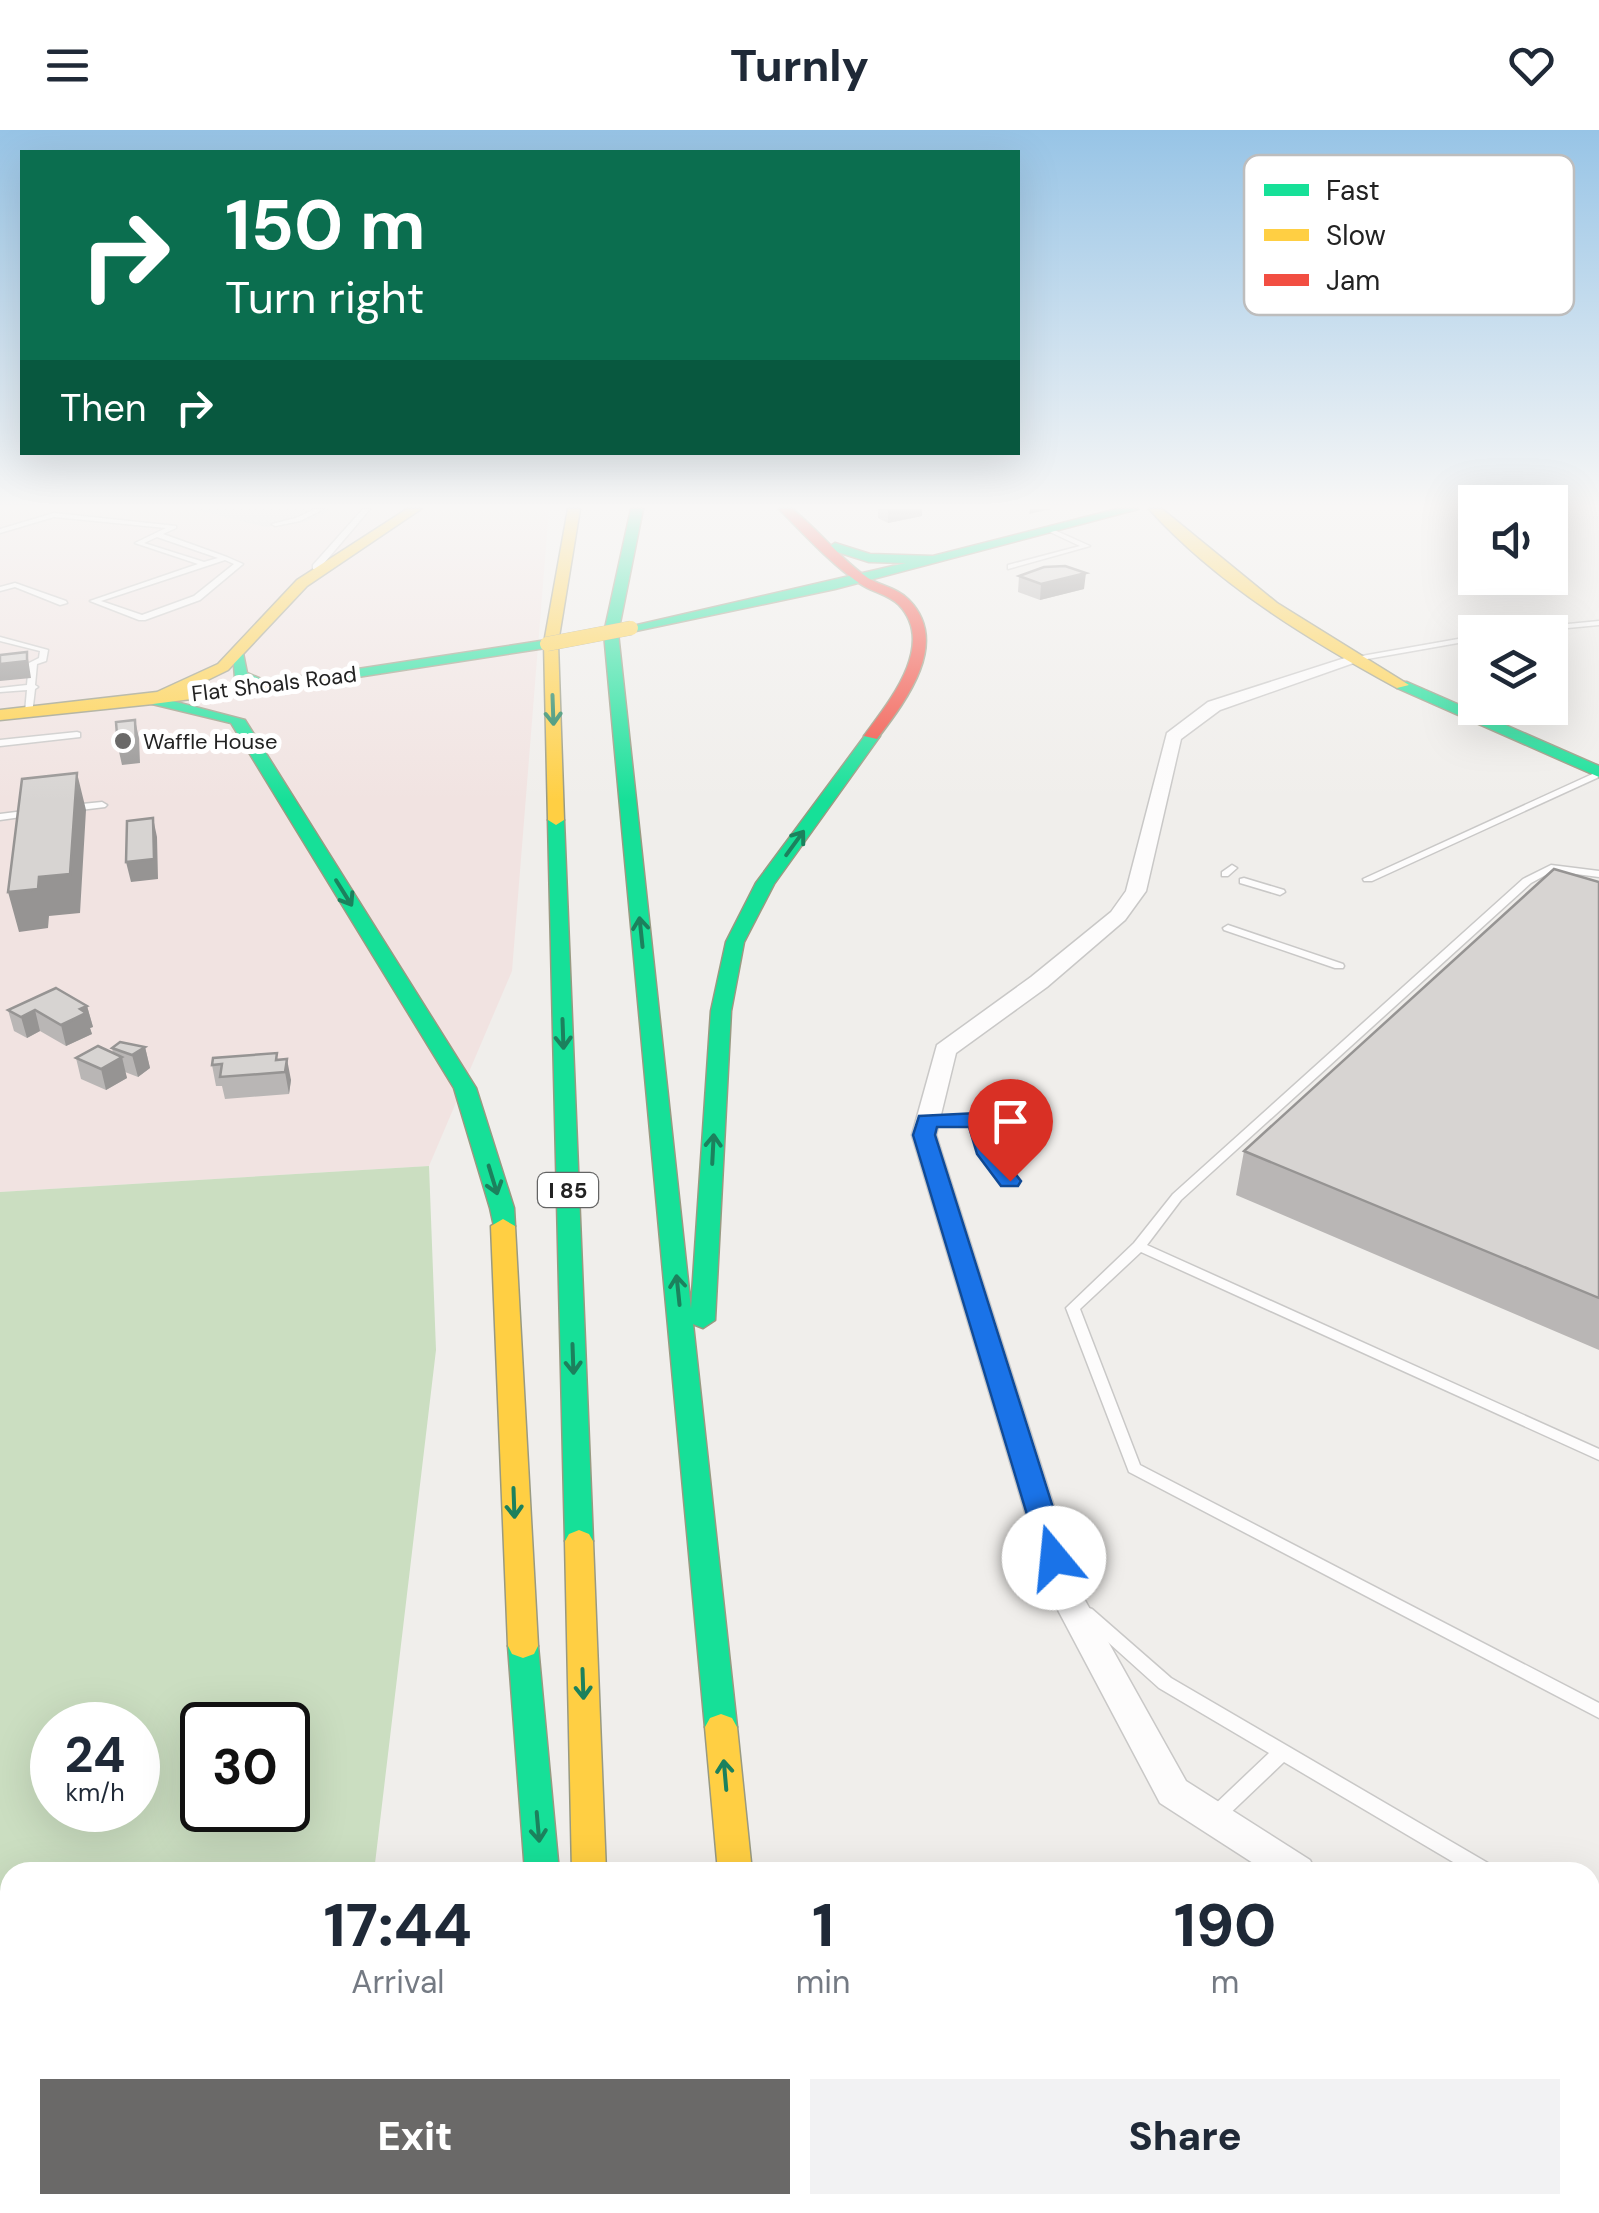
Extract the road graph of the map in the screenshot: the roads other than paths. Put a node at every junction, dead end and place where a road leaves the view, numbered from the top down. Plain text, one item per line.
1 (109, 606) edge
2 (175, 606) edge
3 (282, 606) edge
4 (557, 606) edge
5 (617, 606) edge
6 (739, 606) edge
7 (908, 606) edge
8 (1272, 606) edge
9 (1599, 623) edge
10 (1568, 626) edge
11 (0, 639) edge
12 (1458, 641) edge
13 (238, 656) junction
14 (1354, 660) junction
15 (34, 687) junction
16 (268, 687) junction
17 (0, 690) edge
18 (153, 700) junction
19 (29, 712) junction
20 (0, 715) edge
21 (237, 720) junction
22 (78, 735) dead end
23 (0, 743) edge
24 (1599, 773) edge
25 (102, 805) dead end
26 (0, 816) edge
27 (1599, 874) edge
28 (1244, 880) dead end
29 (1368, 880) dead end
30 (1280, 892) dead end
31 (1228, 928) dead end
32 (1286, 942) junction
33 (1271, 954) dead end
34 (1339, 966) dead end
35 (994, 1103) dead end
36 (978, 1120) junction
37 (927, 1121) junction
38 (1020, 1154) dead end
39 (999, 1168) junction
40 (1010, 1181) dead end
41 (1140, 1246) junction
42 (1599, 1455) edge
43 (695, 1456) junction
44 (1066, 1595) junction
45 (1599, 1711) edge
46 (1283, 1751) junction
47 (1213, 1818) junction
48 (541, 1862) edge
49 (589, 1862) edge
50 (734, 1862) edge
51 (1281, 1862) edge
52 (1469, 1862) edge

1 - 2 lane
3 - 13 main road
4 -> 49 main road, I 85
43 -> 5 main road
6 - 16 main road, Flat Shoals Road, bridge
43 -> 7 main road
8 - 14 main road
9 - 10 lane
11 - 15 lane
12 - 14 lane
13 - 16 main road
13 - 18 main road
14 - 24 main road
14 - 37 street
15 - 17 lane
15 - 19 lane
16 - 18 main road, Flat Shoals Road
16 - 21 main road
18 - 19 main road, Flat Shoals Road
18 - 21 main road
19 - 20 main road, Flat Shoals Road
21 -> 48 main road
22 - 23 lane
24 - 29 lane
25 - 26 lane
27 - 41 lane
28 - 30 lane
31 - 32 lane
32 - 33 lane
32 - 34 lane
35 - 36 lane
36 - 37 lane
36 - 39 lane
37 - 44 street
38 - 39 lane
39 - 40 lane
41 - 42 lane
41 - 45 lane
50 -> 43 main road
44 - 46 lane
44 - 47 street
46 - 47 lane
46 - 52 lane
47 - 51 street

